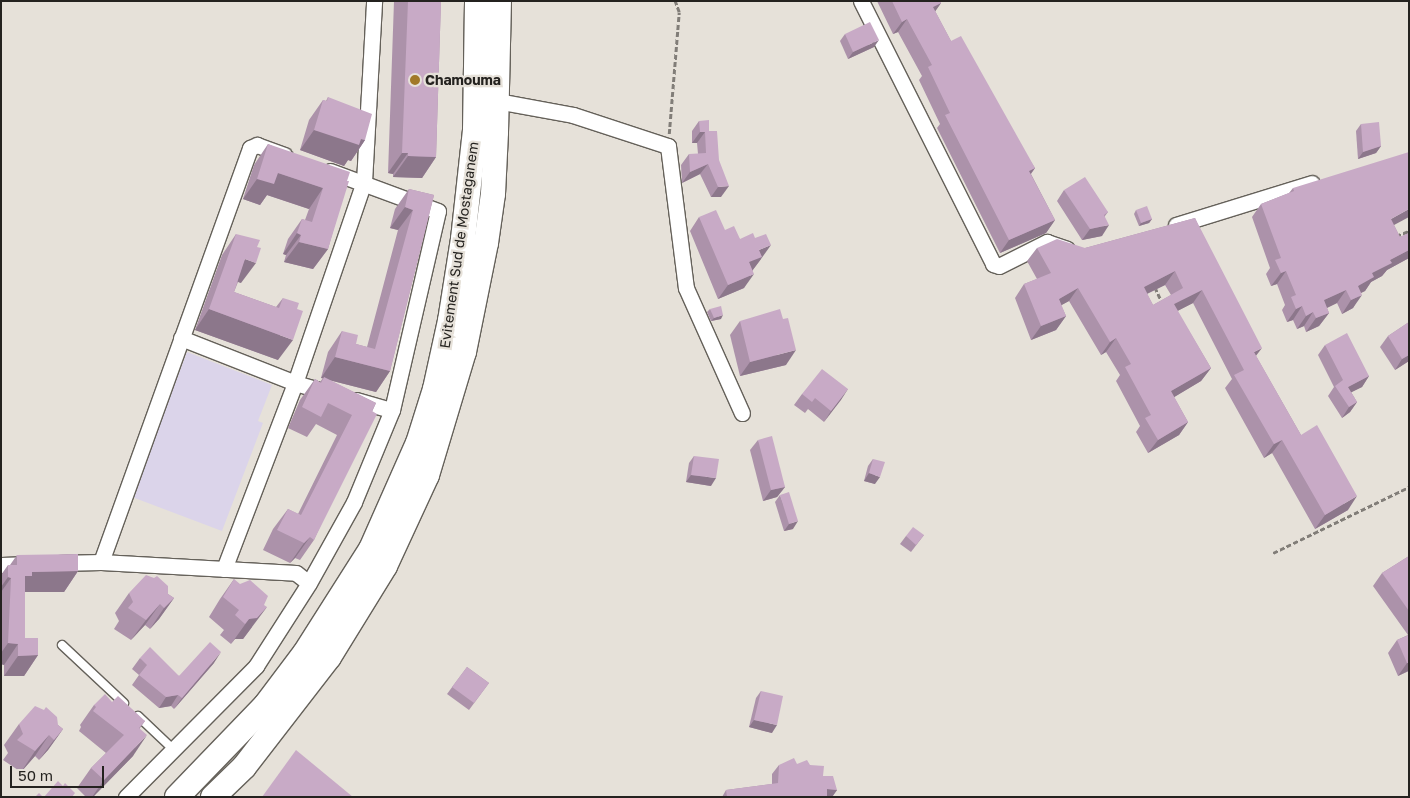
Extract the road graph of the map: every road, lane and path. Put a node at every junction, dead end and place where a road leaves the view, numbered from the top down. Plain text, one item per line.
1 (374, 1) edge
2 (477, 1) edge
3 (499, 1) edge
4 (675, 1) edge
5 (861, 1) edge
6 (497, 101) junction
7 (668, 146) junction
8 (301, 161) edge
9 (319, 167) edge
10 (1324, 179) edge
11 (364, 182) junction
12 (1158, 230) edge
13 (1409, 231) edge
14 (1390, 238) edge
15 (1080, 251) edge
16 (1152, 281) edge
17 (1164, 307) edge
18 (181, 338) junction
19 (294, 383) junction
20 (392, 410) junction
21 (742, 413) dead end
22 (1409, 487) edge
23 (1273, 554) dead end
24 (101, 562) junction
25 (1, 565) edge
26 (224, 569) junction
27 (309, 583) junction
28 (62, 645) dead end
29 (174, 750) junction
30 (126, 797) edge
31 (178, 797) edge
32 (214, 797) edge

1 - 11 street
2 - 31 highway, Evitement Sud de Mostaganem
3 - 6 highway, Evitement Sud de Mostaganem
4 - 7 path
5 - 15 street
6 - 7 street
6 - 32 highway, Evitement Sud de Mostaganem
7 - 21 street
8 - 18 street
9 - 11 street
10 - 12 street
11 - 19 street
11 - 20 street
13 - 14 path
16 - 17 path
18 - 19 street
18 - 24 street
19 - 20 street
19 - 26 street
20 - 27 street
22 - 23 path
24 - 25 street
24 - 26 street
26 - 27 street
27 - 29 street
28 - 29 lane
29 - 30 street

